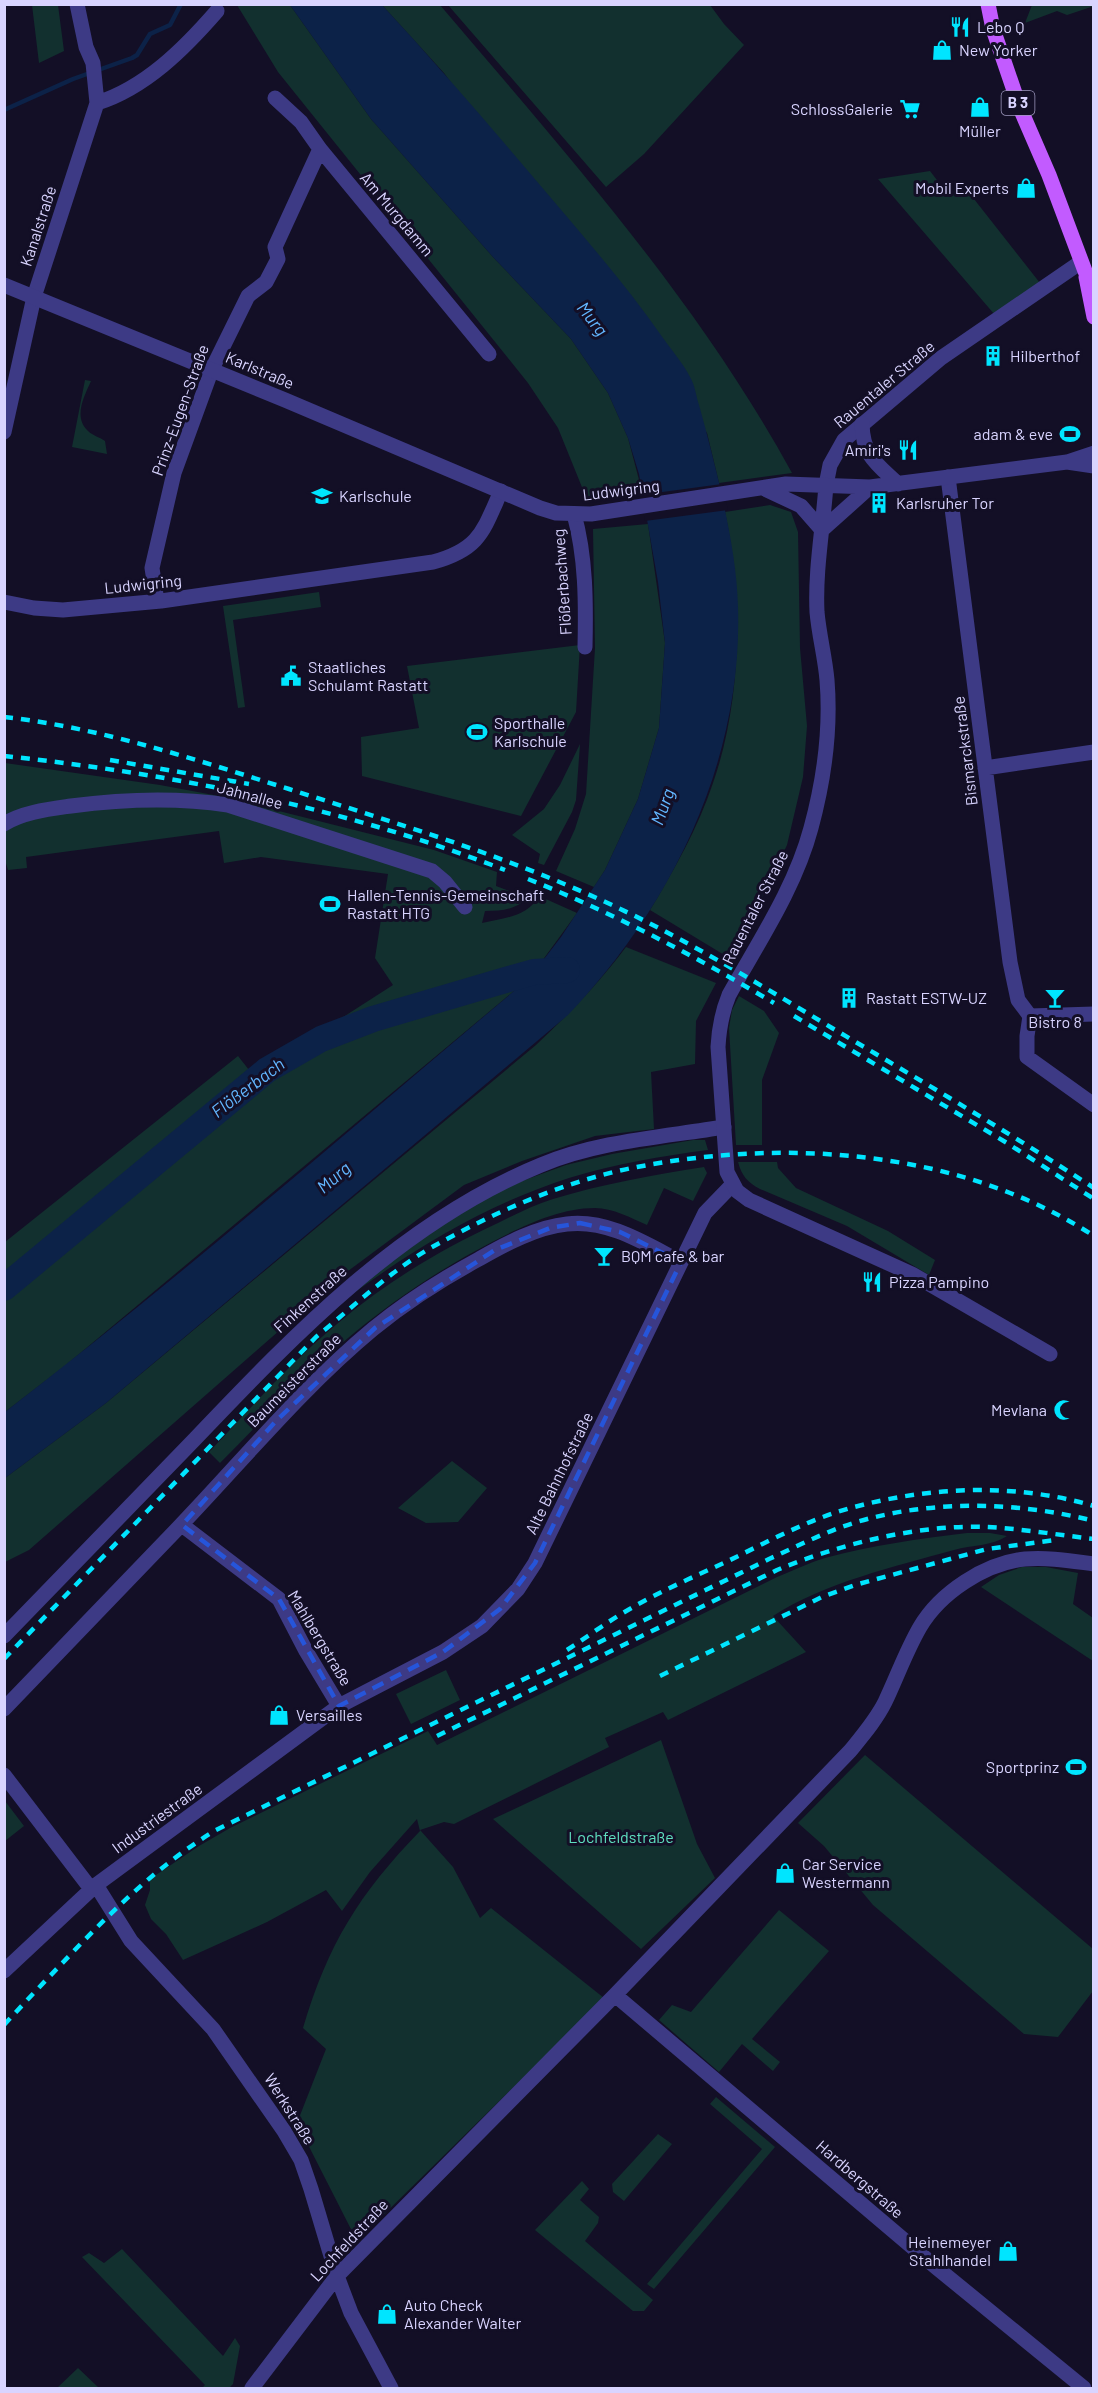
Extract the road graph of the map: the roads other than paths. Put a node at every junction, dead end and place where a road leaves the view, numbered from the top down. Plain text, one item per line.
1 (77, 4) edge
2 (988, 4) edge
3 (994, 4) edge
4 (217, 11) dead end
5 (275, 98) dead end
6 (97, 103) junction
7 (320, 148) junction
8 (1049, 175) junction
9 (1083, 266) junction
10 (4, 285) edge
11 (1094, 287) edge
12 (34, 297) junction
13 (1094, 317) edge
14 (489, 354) dead end
15 (212, 369) junction
16 (862, 424) junction
17 (4, 432) edge
18 (1093, 455) edge
19 (948, 477) junction
20 (898, 484) junction
21 (826, 485) junction
22 (870, 487) junction
23 (501, 491) junction
24 (787, 491) junction
25 (574, 514) junction
26 (822, 530) junction
27 (4, 602) edge
28 (157, 602) junction
29 (585, 647) dead end
30 (1094, 752) edge
31 (985, 768) junction
32 (4, 824) edge
33 (465, 907) dead end
34 (1094, 1014) edge
35 (1030, 1016) junction
36 (1094, 1105) edge
37 (724, 1127) junction
38 (732, 1185) junction
39 (681, 1262) junction
40 (1050, 1354) dead end
41 (182, 1525) junction
42 (1094, 1564) edge
43 (4, 1636) edge
44 (339, 1706) junction
45 (4, 1709) edge
46 (4, 1774) edge
47 (94, 1887) junction
48 (4, 1971) edge
49 (615, 1995) junction
50 (336, 2276) junction
51 (252, 2388) edge
52 (391, 2388) edge
53 (1084, 2388) edge

1 - 6 street, Kanalstraße
2 - 8 main road, B 3
3 - 8 main road, B 3
4 - 6 street
5 - 7 street, Am Murgdamm
6 - 12 street, Kanalstraße
7 - 14 street, Am Murgdamm
7 - 15 street, Prinz-Eugen-Straße
8 - 9 main road, B 3
9 - 11 main road, B 3
9 - 13 main road, B 3
9 - 16 street, Rauentaler Straße
10 - 12 street, Karlstraße
12 - 15 street, Karlstraße
12 - 17 street, Kanalstraße
15 - 23 street, Karlstraße
15 - 28 street, Prinz-Eugen-Straße
16 - 20 street
16 - 21 street, Rauentaler Straße
18 - 19 street, Ludwigring
19 - 20 street, Ludwigring
19 - 31 street, Bismarckstraße
20 - 22 street, Ludwigring
21 - 22 street, Ludwigring
21 - 24 street, Ludwigring
21 - 26 street, Rauentaler Straße
22 - 26 street
23 - 25 street, Ludwigring
23 - 28 street, Ludwigring
24 - 25 street, Ludwigring
24 - 26 street
25 - 29 street, Flößerbachweg
26 - 37 street, Rauentaler Straße
27 - 28 street, Ludwigring
30 - 31 street
31 - 35 street, Bismarckstraße
32 - 33 street, Jahnallee
34 - 35 street
35 - 36 street
37 - 38 street, Rauentaler Straße
37 - 43 street, Finkenstraße
38 - 39 street, Alte Bahnhofstraße
38 - 40 street
39 - 41 street, Baumeisterstraße
39 - 44 street, Alte Bahnhofstraße
41 - 44 street, Mahlbergstraße
41 - 45 street, Baumeisterstraße
42 - 49 street, Lochfeldstraße
44 - 47 street, Industriestraße
46 - 47 street, Werkstraße
47 - 48 street, Industriestraße
47 - 50 street, Werkstraße
49 - 50 street, Lochfeldstraße
49 - 53 street, Hardbergstraße
50 - 51 street, Lochfeldstraße
50 - 52 street, Werkstraße

